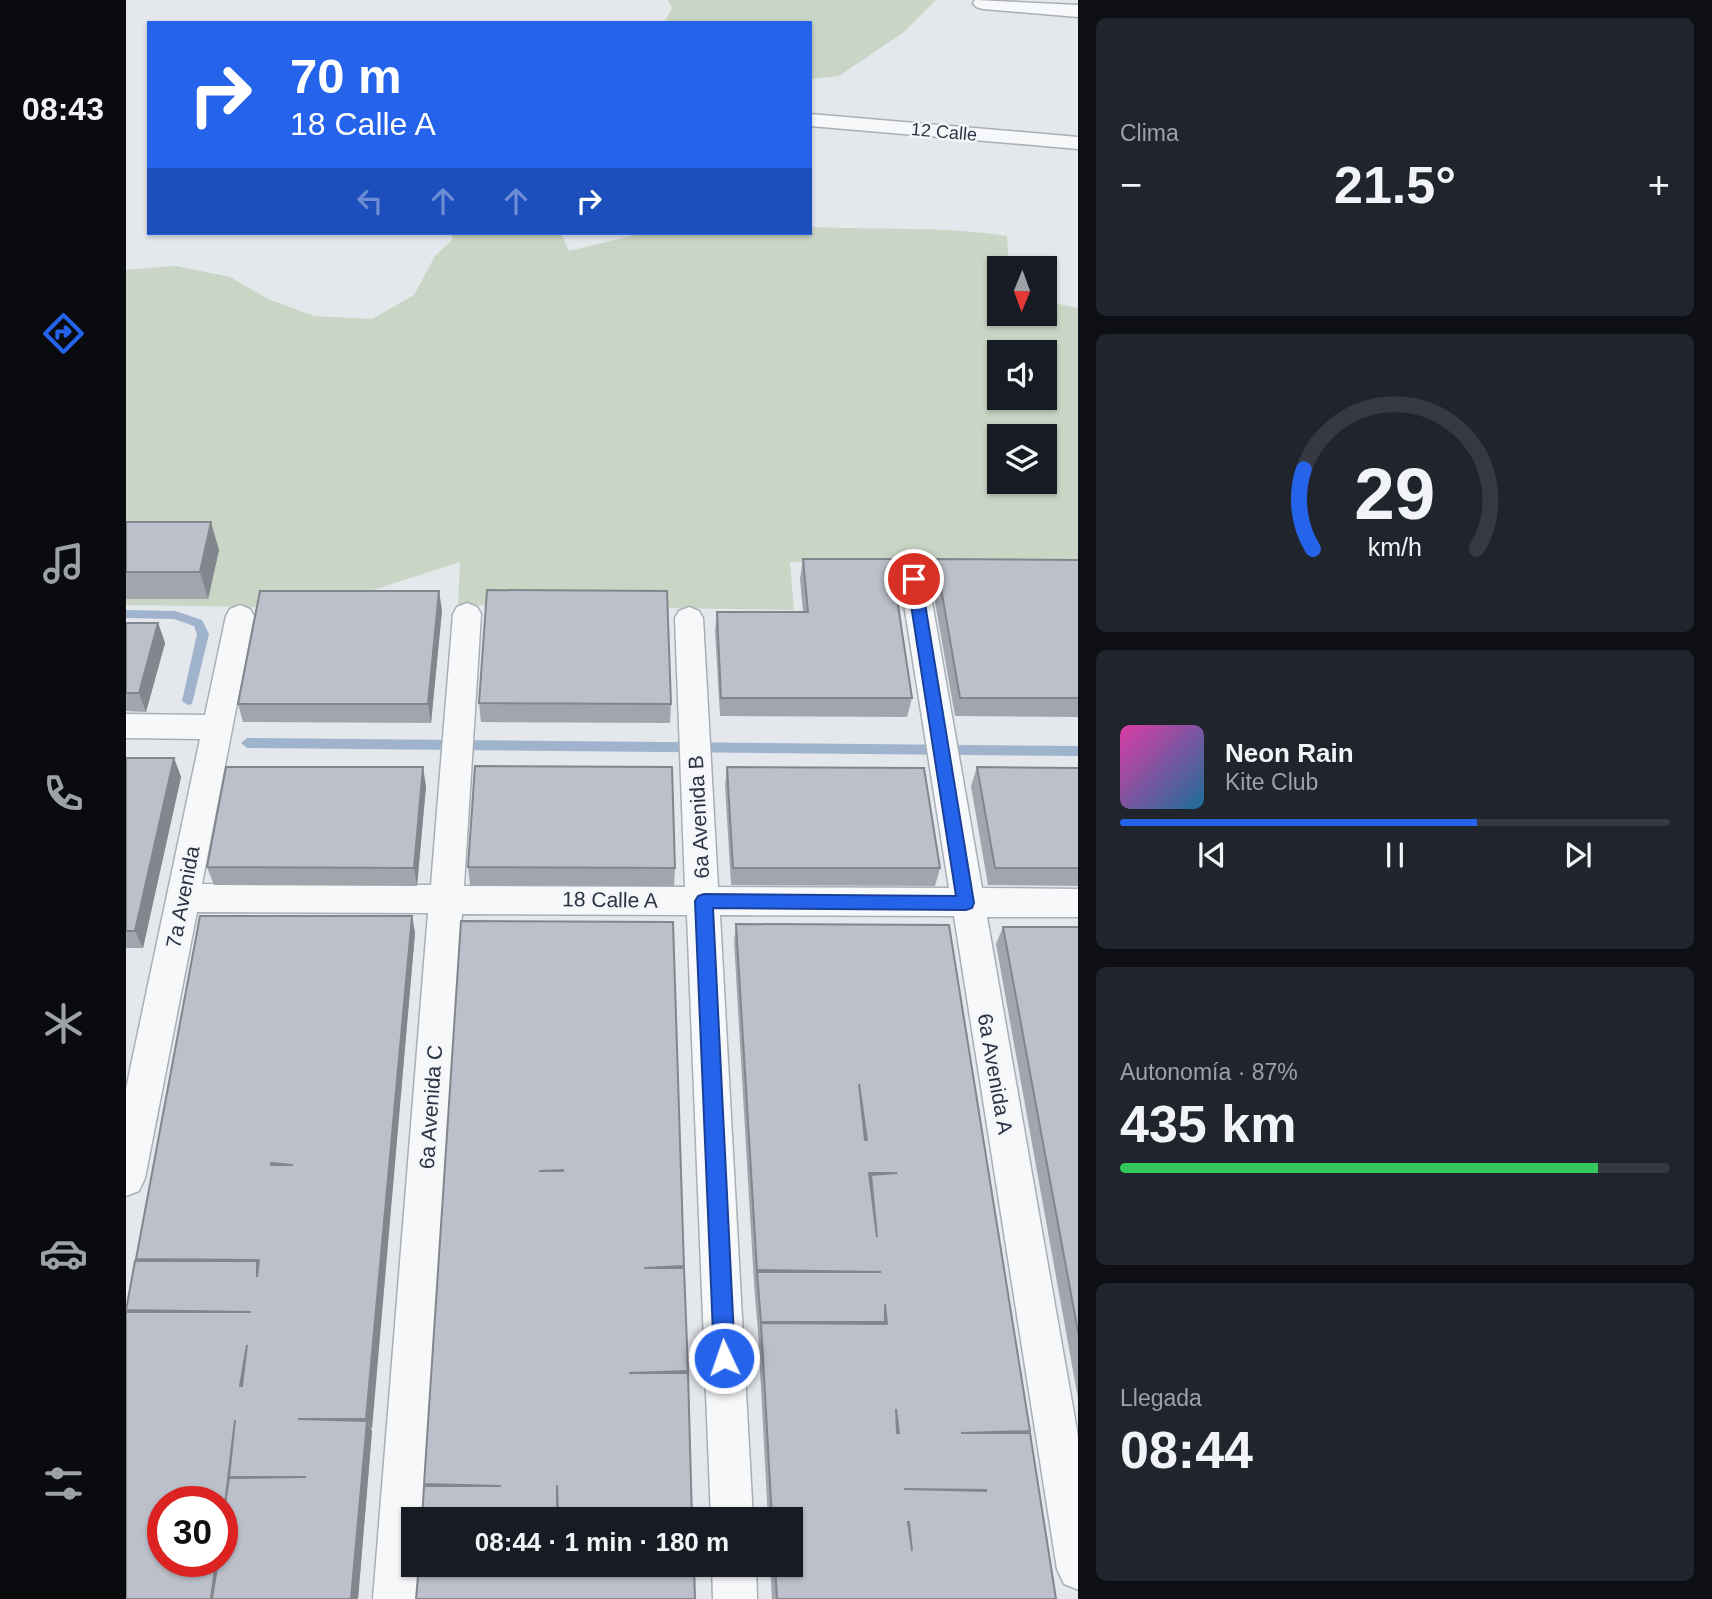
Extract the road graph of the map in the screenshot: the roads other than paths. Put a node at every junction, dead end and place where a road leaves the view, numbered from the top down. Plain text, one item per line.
1 (983, 3) dead end
2 (1078, 11) edge
3 (812, 120) edge
4 (1078, 143) edge
5 (914, 579) dead end
6 (467, 614) dead end
7 (240, 616) dead end
8 (689, 618) dead end
9 (126, 726) edge
10 (216, 727) junction
11 (184, 898) junction
12 (447, 898) junction
13 (704, 901) junction
14 (966, 903) junction
15 (1078, 904) edge
16 (126, 1178) edge
17 (731, 1507) edge
18 (1078, 1563) edge
19 (735, 1577) edge
20 (395, 1599) edge
21 (736, 1599) edge

1 - 2 street
3 - 4 street, 12 Calle
5 - 14 street, 6a Avenida A
6 - 12 street, 6a Avenida C
7 - 10 street, 7a Avenida
8 - 13 street, 6a Avenida B
9 - 10 street
10 - 11 street, 7a Avenida
11 - 12 street, 18 Calle A
11 - 16 street, 7a Avenida
12 - 13 street, 18 Calle A
12 - 20 street, 6a Avenida C
13 - 14 street, 18 Calle A
13 - 17 street, 6a Avenida B
14 - 15 street, 18 Calle A
14 - 18 street, 6a Avenida A
19 - 21 street

